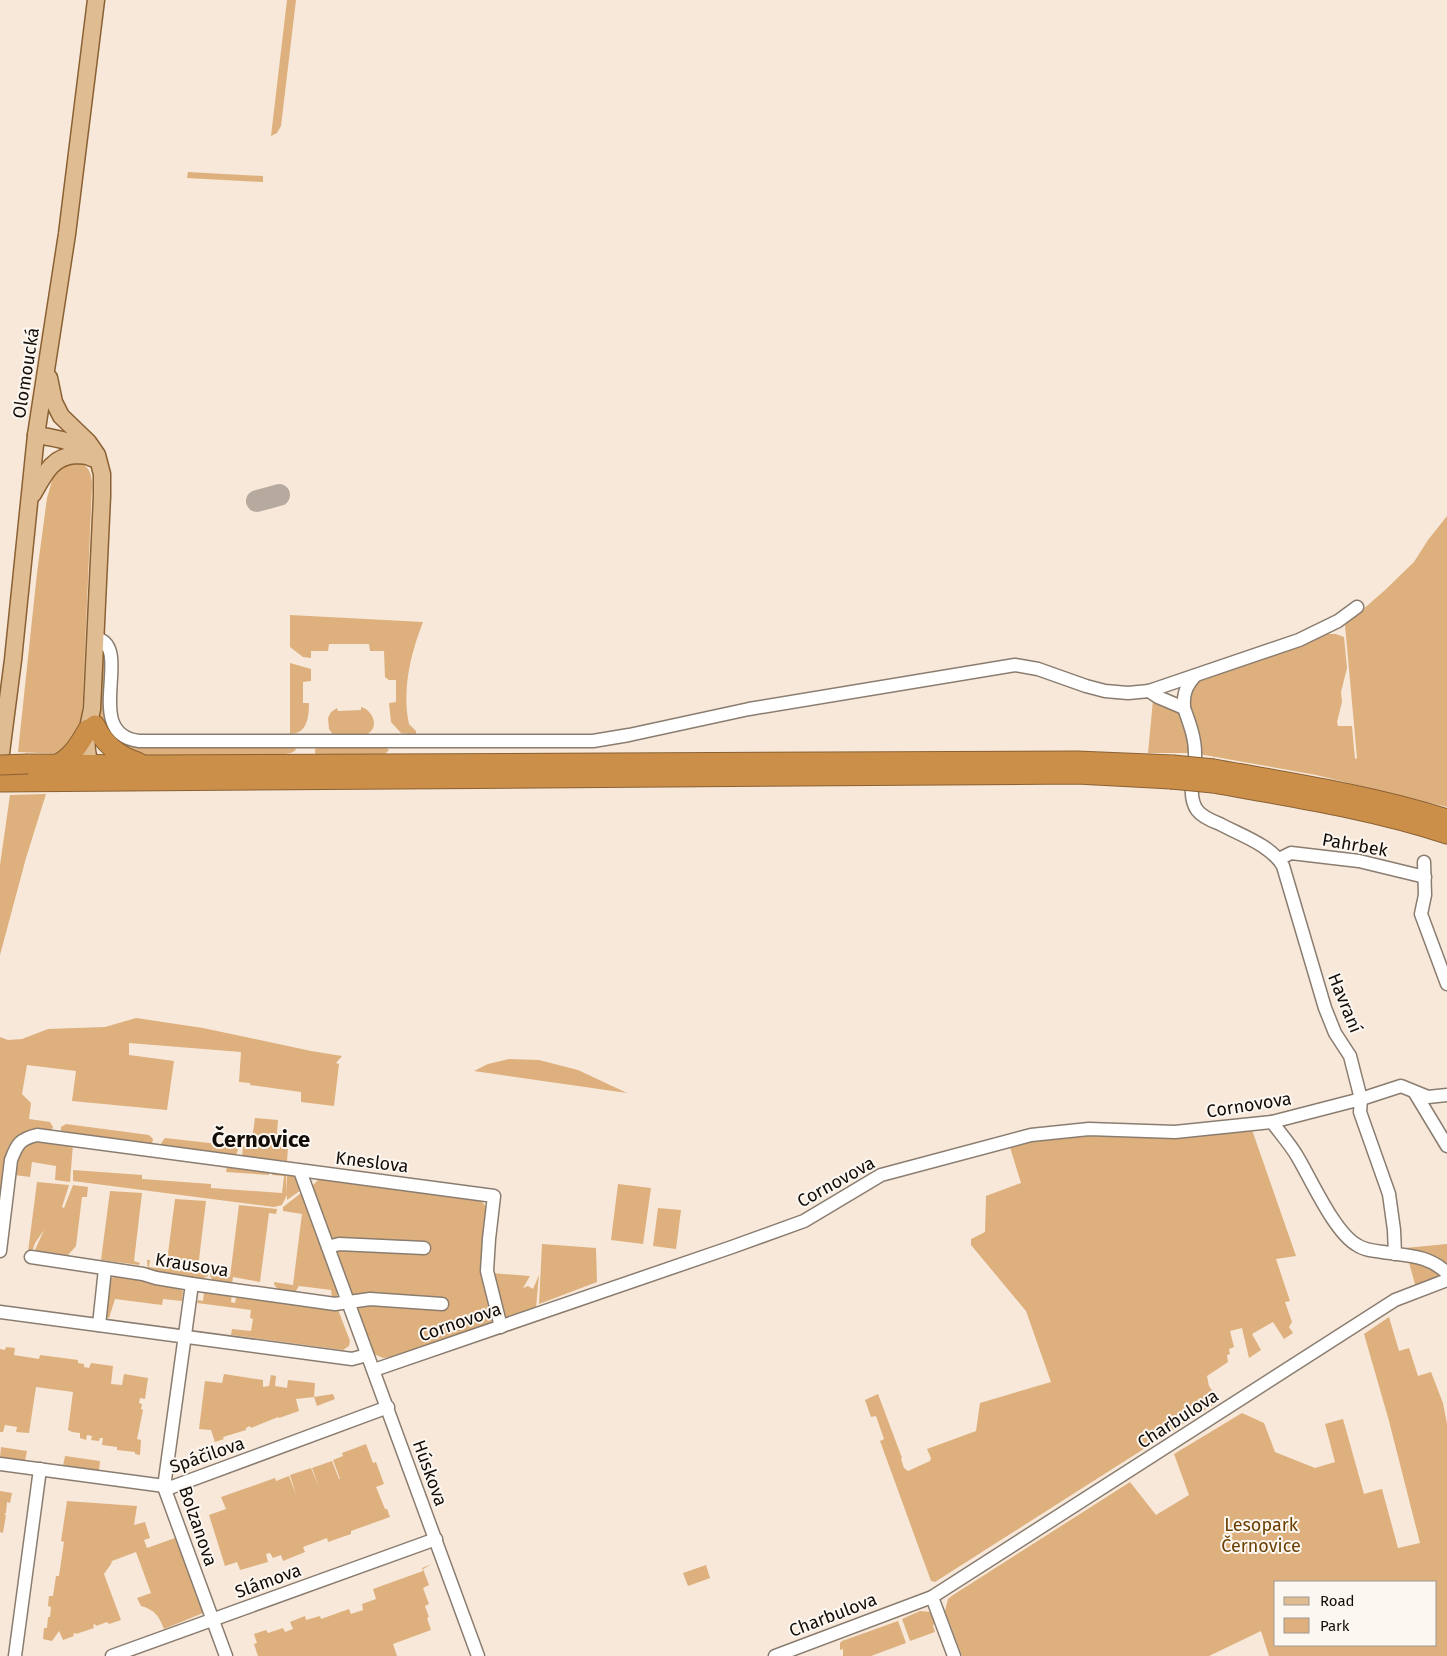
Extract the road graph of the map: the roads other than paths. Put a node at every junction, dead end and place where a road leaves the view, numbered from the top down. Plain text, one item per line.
1 (96, 0) edge
2 (47, 361) junction
3 (36, 435) junction
4 (95, 459) junction
5 (102, 482) junction
6 (30, 500) junction
7 (1357, 607) dead end
8 (95, 638) junction
9 (1195, 676) junction
10 (1149, 691) junction
11 (1184, 708) junction
12 (92, 721) junction
13 (1, 759) edge
14 (55, 765) junction
15 (90, 765) junction
16 (152, 766) junction
17 (1172, 772) junction
18 (27, 773) junction
19 (1213, 776) junction
20 (104, 781) junction
21 (0, 782) edge
22 (78, 782) junction
23 (1447, 819) edge
24 (1447, 834) edge
25 (1279, 859) junction
26 (1424, 862) dead end
27 (1425, 877) junction
28 (1445, 976) edge
29 (1415, 1093) junction
30 (1447, 1096) edge
31 (1361, 1100) junction
32 (1272, 1122) junction
33 (1447, 1146) edge
34 (300, 1171) junction
35 (328, 1247) junction
36 (424, 1248) dead end
37 (0, 1251) edge
38 (1396, 1254) junction
39 (31, 1257) dead end
40 (106, 1269) junction
41 (1447, 1273) edge
42 (1447, 1280) edge
43 (192, 1284) junction
44 (348, 1302) junction
45 (442, 1304) dead end
46 (0, 1312) edge
47 (98, 1325) junction
48 (502, 1326) junction
49 (184, 1337) junction
50 (367, 1355) junction
51 (374, 1370) junction
52 (388, 1408) junction
53 (0, 1464) edge
54 (40, 1469) junction
55 (164, 1487) junction
56 (436, 1539) junction
57 (932, 1597) junction
58 (213, 1620) junction
59 (14, 1656) edge
60 (112, 1656) edge
61 (226, 1656) edge
62 (478, 1656) edge
63 (775, 1656) edge
64 (954, 1656) edge

1 - 2 main road, Olomoucká
2 - 3 main road, Olomoucká
2 - 5 main road
3 - 4 main road
3 - 6 main road, Olomoucká
4 - 5 main road
4 - 6 main road
5 - 8 main road
6 - 13 main road, Olomoucká
7 - 9 street
8 - 10 street
8 - 12 main road
9 - 10 street
9 - 11 street
10 - 11 street
11 - 25 street
12 - 14 highway
12 - 15 main road
12 - 16 highway
13 - 18 highway, bridge
14 - 15 highway
14 - 18 highway
15 - 16 highway
15 - 20 main road
15 - 22 main road
16 - 17 highway
17 - 19 highway, bridge
17 - 20 highway
18 - 21 highway
18 - 22 highway
19 - 23 highway
19 - 24 highway
20 - 22 highway
25 - 27 street, Pahrbek
25 - 31 street, Havraní
26 - 27 street
27 - 28 street
29 - 30 street
29 - 31 street, Cornovova
29 - 33 street
31 - 32 street, Cornovova
31 - 38 street, Havraní
32 - 38 street
32 - 48 street, Cornovova
34 - 35 street, Húskova
34 - 37 street, Kneslova
34 - 48 street, Kneslova
35 - 36 street
35 - 44 street, Húskova
38 - 41 street
39 - 40 street, Krausova
40 - 43 street, Krausova
40 - 47 street
42 - 57 street, Charbulova
43 - 44 street, Krausova
43 - 49 street, Bolzanova
44 - 45 street
44 - 50 street, Húskova
46 - 47 street
47 - 49 street
48 - 51 street, Cornovova
49 - 50 street
49 - 55 street, Bolzanova
50 - 51 street, Húskova
51 - 52 street, Húskova
52 - 55 street, Spáčilova
52 - 56 street, Húskova
53 - 54 street, Spáčilova
54 - 55 street, Spáčilova
54 - 59 street
55 - 58 street, Bolzanova
56 - 58 street, Slámova
56 - 62 street, Húskova
57 - 63 street, Charbulova
57 - 64 street
58 - 60 street, Slámova
58 - 61 street, Bolzanova

